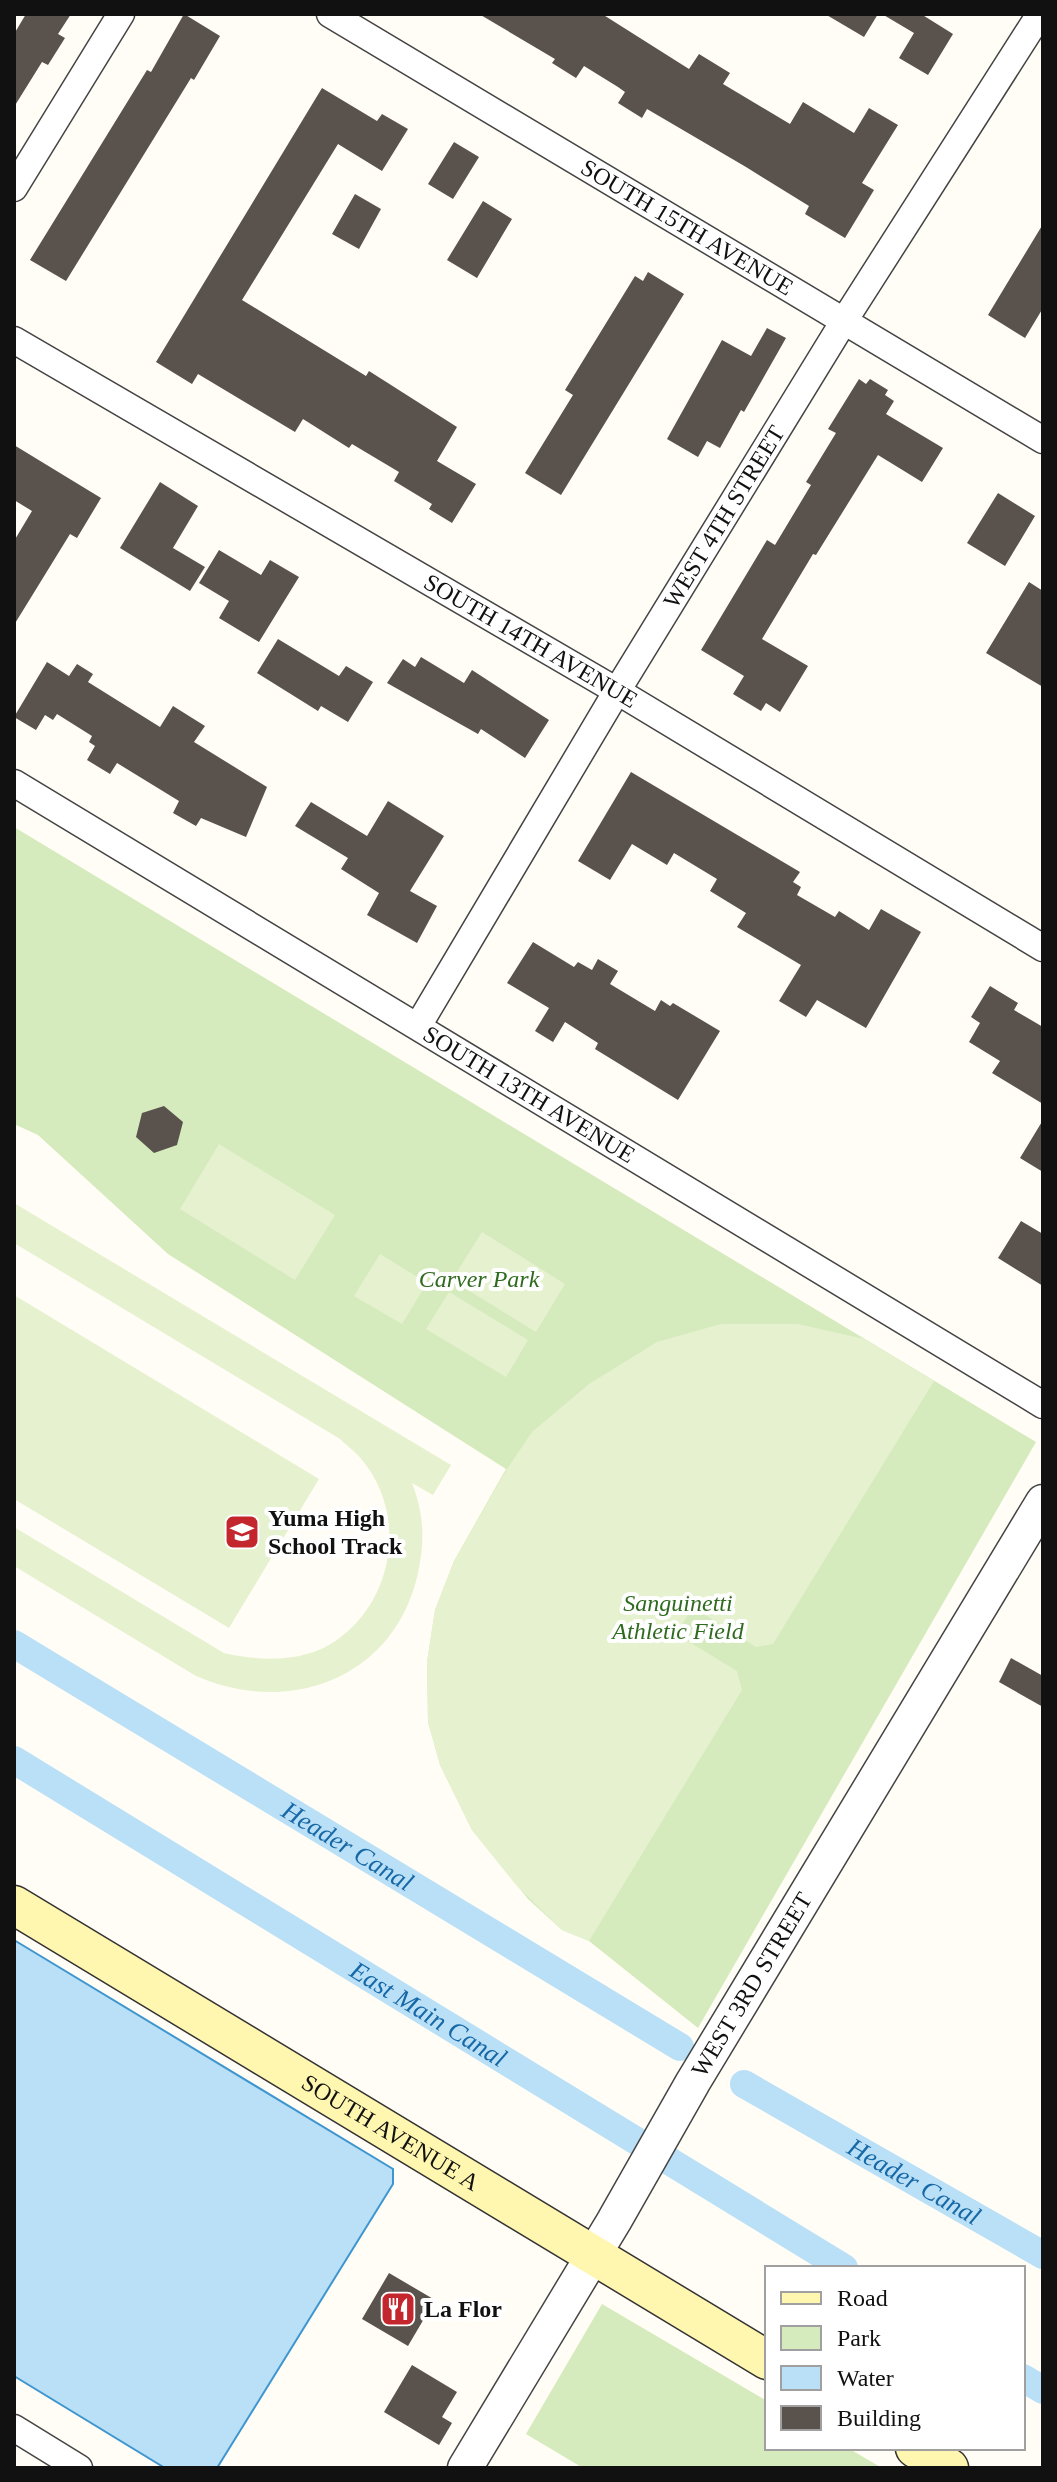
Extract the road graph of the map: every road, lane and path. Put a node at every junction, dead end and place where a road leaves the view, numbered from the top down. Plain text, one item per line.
1 (121, 14) edge
2 (330, 14) edge
3 (1040, 14) edge
4 (14, 188) edge
5 (844, 321) junction
6 (14, 340) edge
7 (1043, 440) edge
8 (617, 691) junction
9 (14, 783) edge
10 (1043, 948) edge
11 (418, 1026) junction
12 (1043, 1405) edge
13 (1043, 1502) edge
14 (14, 1905) edge
15 (592, 2255) junction
16 (765, 2359) edge
17 (14, 2428) edge
18 (918, 2450) edge
19 (79, 2468) edge
20 (465, 2468) edge
21 (949, 2468) edge

1 - 4 street
2 - 5 street, SOUTH 15TH AVENUE
3 - 5 street, WEST 4TH STREET
5 - 7 street, SOUTH 15TH AVENUE
5 - 8 street, WEST 4TH STREET
6 - 8 street, SOUTH 14TH AVENUE
8 - 10 street, SOUTH 14TH AVENUE
8 - 11 street, WEST 4TH STREET
9 - 11 street, SOUTH 13TH AVENUE
11 - 12 street, SOUTH 13TH AVENUE
13 - 15 street, WEST 3RD STREET
14 - 15 main road, SOUTH AVENUE A
15 - 16 main road, SOUTH AVENUE A
15 - 20 street, WEST 3RD STREET
17 - 19 street
18 - 21 main road

